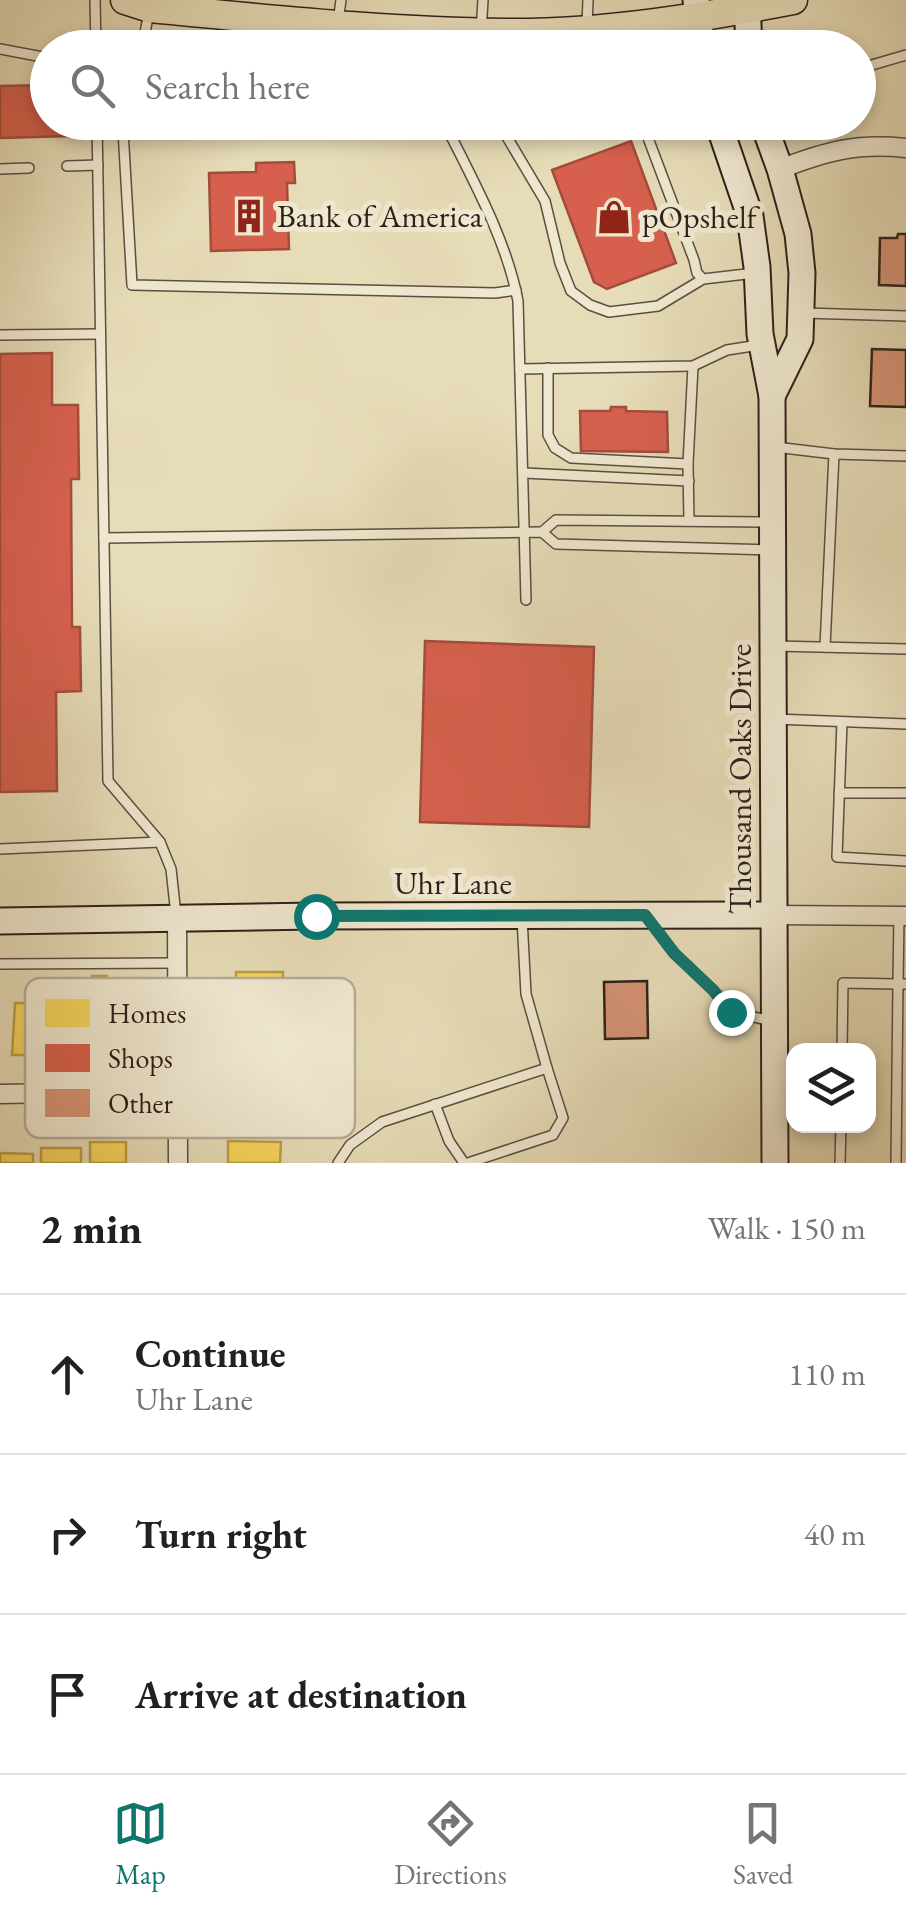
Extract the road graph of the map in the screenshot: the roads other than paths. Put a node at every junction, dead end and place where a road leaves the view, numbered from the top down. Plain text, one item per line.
1 (95, 0) edge
2 (483, 0) edge
3 (588, 0) edge
4 (793, 0) edge
5 (143, 3) edge
6 (748, 4) edge
7 (696, 8) edge
8 (339, 12) edge
9 (587, 29) junction
10 (96, 30) edge
11 (142, 30) edge
12 (381, 30) edge
13 (483, 30) edge
14 (568, 30) edge
15 (749, 30) edge
16 (0, 49) edge
17 (30, 55) edge
18 (906, 55) edge
19 (876, 64) edge
20 (97, 140) edge
21 (125, 140) edge
22 (453, 140) edge
23 (510, 140) edge
24 (649, 140) edge
25 (724, 140) edge
26 (770, 140) edge
27 (906, 148) edge
28 (98, 165) junction
29 (67, 166) dead end
30 (30, 168) dead end
31 (0, 169) edge
32 (780, 169) junction
33 (758, 273) junction
34 (703, 279) junction
35 (516, 290) junction
36 (801, 312) junction
37 (906, 316) edge
38 (100, 334) junction
39 (0, 336) edge
40 (762, 344) junction
41 (693, 366) junction
42 (548, 368) junction
43 (520, 369) junction
44 (772, 396) junction
45 (772, 446) junction
46 (834, 454) junction
47 (906, 456) edge
48 (688, 464) junction
49 (524, 473) junction
50 (689, 481) junction
51 (689, 522) junction
52 (772, 522) junction
53 (525, 532) junction
54 (542, 532) junction
55 (104, 538) junction
56 (772, 550) junction
57 (526, 600) dead end
58 (772, 646) junction
59 (825, 648) junction
60 (906, 650) edge
61 (772, 719) junction
62 (842, 722) junction
63 (906, 724) edge
64 (840, 793) junction
65 (906, 793) edge
66 (160, 842) junction
67 (0, 848) edge
68 (906, 861) edge
69 (772, 914) junction
70 (522, 915) junction
71 (645, 915) junction
72 (902, 916) edge
73 (177, 918) junction
74 (0, 921) edge
75 (0, 964) edge
76 (176, 964) junction
77 (176, 978) edge
78 (902, 984) edge
79 (773, 1022) junction
80 (842, 1043) edge
81 (547, 1068) junction
82 (0, 1094) edge
83 (25, 1094) edge
84 (435, 1104) junction
85 (841, 1133) edge
86 (177, 1138) edge
87 (178, 1163) edge
88 (338, 1163) edge
89 (466, 1163) edge
90 (775, 1163) edge
91 (840, 1163) edge
92 (896, 1163) edge

1 - 10 lane
2 - 13 lane
3 - 9 lane
4 - 6 main road
5 - 8 main road
5 - 11 lane
6 - 7 main road
6 - 15 main road
7 - 9 main road
8 - 12 main road
9 - 14 main road
16 - 17 lane
18 - 19 lane
20 - 28 lane
21 - 35 lane
22 - 35 lane
23 - 34 lane
24 - 34 lane
25 - 33 main road, Thousand Oaks Drive
26 - 32 main road, Thousand Oaks Drive
27 - 32 street
28 - 29 lane
28 - 38 lane
30 - 31 lane
32 - 36 main road, Thousand Oaks Drive
33 - 34 lane
33 - 40 main road, Thousand Oaks Drive
35 - 43 lane
36 - 37 lane
36 - 44 main road, Thousand Oaks Drive
38 - 39 lane
38 - 55 lane
40 - 41 lane
40 - 44 main road, Thousand Oaks Drive
41 - 42 lane
41 - 48 lane
42 - 43 lane
42 - 48 lane
43 - 49 lane
44 - 45 main road, Thousand Oaks Drive
45 - 46 lane
45 - 52 main road, Thousand Oaks Drive
46 - 47 lane
46 - 59 lane
48 - 50 lane
49 - 50 lane
49 - 53 lane
50 - 51 lane
51 - 52 lane
51 - 54 lane
52 - 56 main road, Thousand Oaks Drive
53 - 54 lane
53 - 55 lane
53 - 57 lane
54 - 56 lane
55 - 66 lane
56 - 58 main road, Thousand Oaks Drive
58 - 59 lane
58 - 61 main road, Thousand Oaks Drive
59 - 60 lane
61 - 62 lane
61 - 69 main road, Thousand Oaks Drive
62 - 63 lane
62 - 64 lane
64 - 65 lane
64 - 68 lane
66 - 67 lane
66 - 73 lane
69 - 71 main road, Uhr Lane
69 - 72 street, Uhr Lane
69 - 79 main road, Thousand Oaks Drive
70 - 71 main road, Uhr Lane
70 - 73 main road, Uhr Lane
70 - 81 lane
71 - 79 lane
72 - 78 lane
73 - 74 main road, Uhr Lane
73 - 76 street
75 - 76 lane
76 - 77 street
78 - 80 lane
78 - 92 lane
79 - 90 main road, Thousand Oaks Drive
81 - 84 lane
81 - 89 lane
82 - 83 street
84 - 88 lane
84 - 89 lane
85 - 91 lane
86 - 87 street

